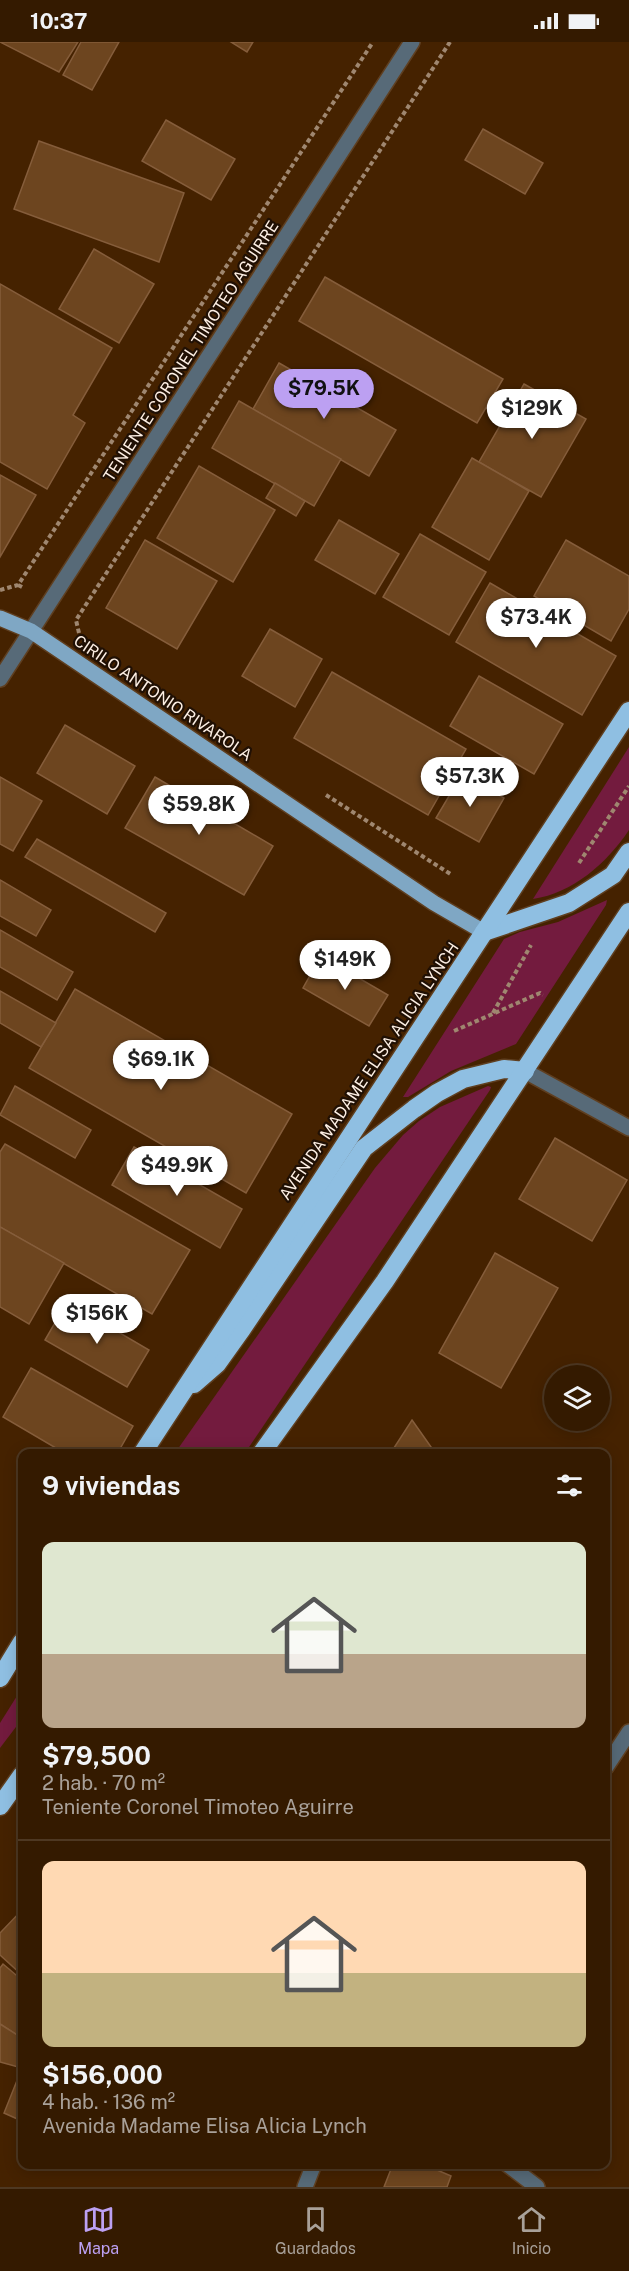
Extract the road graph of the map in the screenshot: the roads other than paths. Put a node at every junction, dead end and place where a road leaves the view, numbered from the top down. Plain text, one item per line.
1 (412, 42) edge
2 (0, 618) edge
3 (31, 631) junction
4 (0, 679) edge
5 (629, 711) edge
6 (629, 852) edge
7 (629, 912) edge
8 (484, 932) junction
9 (525, 1071) junction
10 (629, 1128) edge
11 (176, 1400) junction
12 (144, 1449) edge
13 (265, 1449) edge
14 (18, 1649) edge
15 (0, 1678) edge
16 (629, 1732) edge
17 (610, 1761) edge
18 (18, 1784) edge
19 (0, 1806) edge
20 (312, 2169) edge
21 (514, 2169) edge
22 (305, 2187) edge
23 (537, 2187) edge

1 - 3 street, TENIENTE CORONEL TIMOTEO AGUIRRE
2 - 3 main road, CIRILO ANTONIO RIVAROLA
3 - 4 street, TENIENTE CORONEL TIMOTEO AGUIRRE
3 - 8 main road, CIRILO ANTONIO RIVAROLA
5 - 8 highway, AVENIDA MADAME ELISA ALICIA LYNCH
6 - 8 highway
7 - 9 highway
8 - 11 highway, AVENIDA MADAME ELISA ALICIA LYNCH
9 - 10 street
9 - 11 highway
9 - 13 highway
11 - 12 highway, AVENIDA MADAME ELISA ALICIA LYNCH
14 - 15 highway
16 - 17 street
18 - 19 highway
20 - 22 street
21 - 23 street

